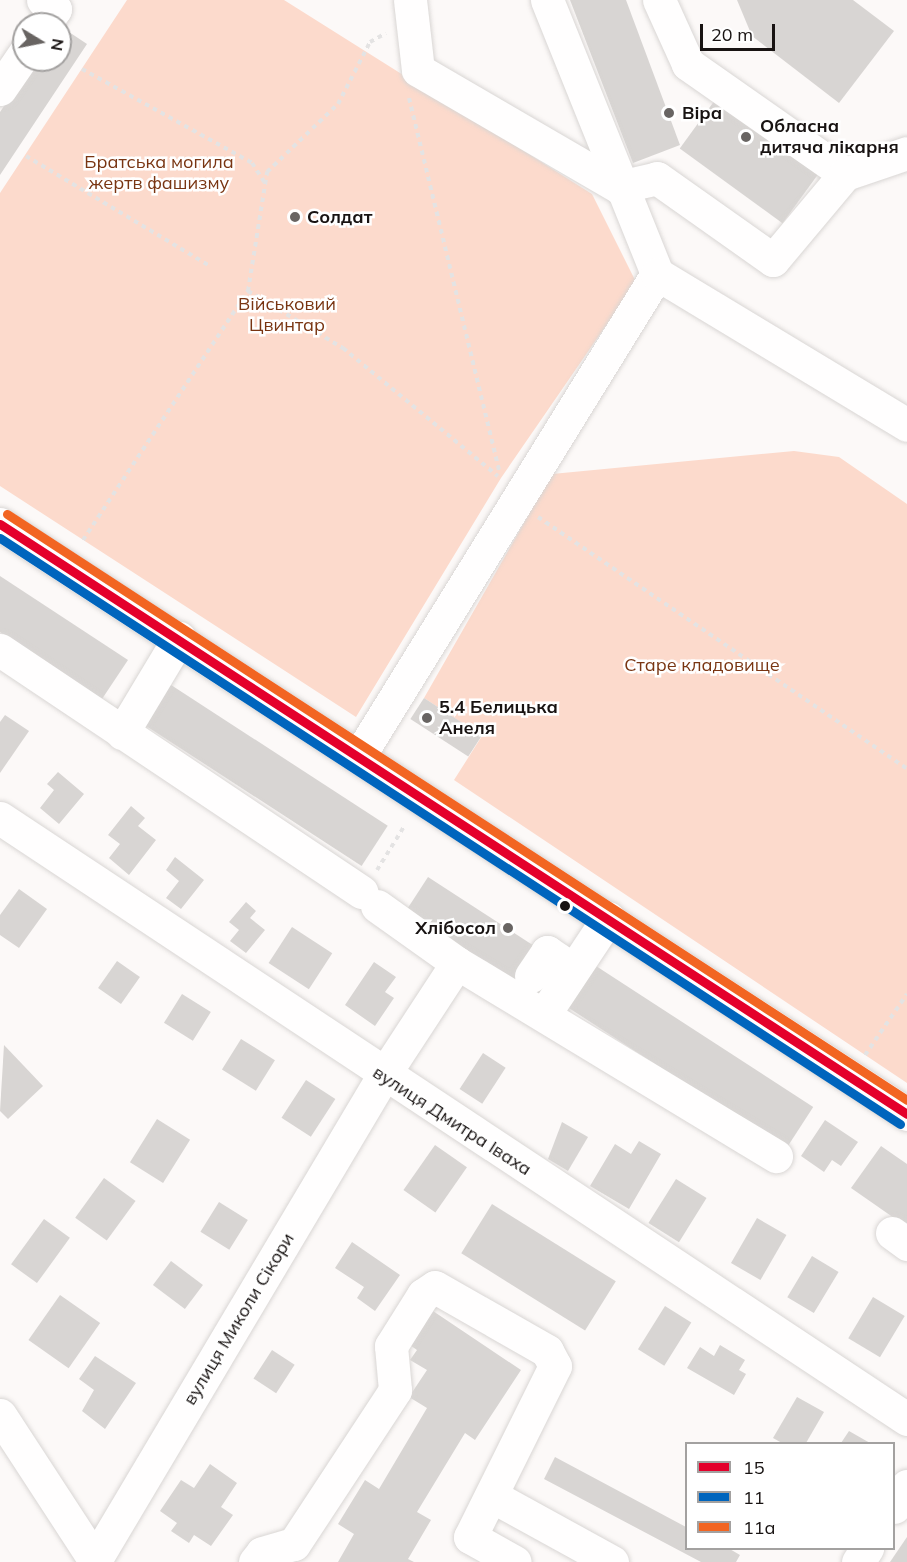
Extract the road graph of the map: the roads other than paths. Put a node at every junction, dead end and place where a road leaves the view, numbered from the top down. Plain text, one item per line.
1 (43, 0) edge
2 (410, 0) edge
3 (547, 0) edge
4 (659, 0) edge
5 (53, 12) edge
6 (12, 72) edge
7 (0, 89) edge
8 (907, 153) edge
9 (845, 174) junction
10 (619, 187) junction
11 (657, 274) junction
12 (907, 425) edge
13 (0, 524) edge
14 (179, 638) junction
15 (0, 650) edge
16 (122, 733) junction
17 (359, 756) junction
18 (0, 818) edge
19 (608, 918) junction
20 (457, 963) junction
21 (572, 969) junction
22 (531, 976) dead end
23 (545, 1013) junction
24 (383, 1076) junction
25 (907, 1114) edge
26 (776, 1156) dead end
27 (0, 1415) edge
28 (907, 1419) edge
29 (907, 1486) edge
30 (492, 1496) junction
31 (895, 1505) edge
32 (95, 1562) edge
33 (255, 1562) edge
34 (515, 1562) edge
35 (611, 1562) edge

1 - 5 street
2 - 10 street
3 - 10 street
4 - 9 street
6 - 7 street
8 - 9 street
9 - 10 street
10 - 11 street
11 - 12 street
11 - 17 street
13 - 14 street
14 - 16 street
14 - 17 street
15 - 16 street
16 - 20 street
17 - 19 street
18 - 24 street, вулиця Дмитра Іваха
19 - 21 street
19 - 25 street
20 - 23 street
20 - 24 street, вулиця Миколи Сікори
21 - 22 street
21 - 23 street
23 - 26 street
24 - 28 street, вулиця Дмитра Іваха
24 - 32 street, вулиця Миколи Сікори
27 - 32 street
29 - 31 street
30 - 33 street
30 - 34 street
30 - 35 street

